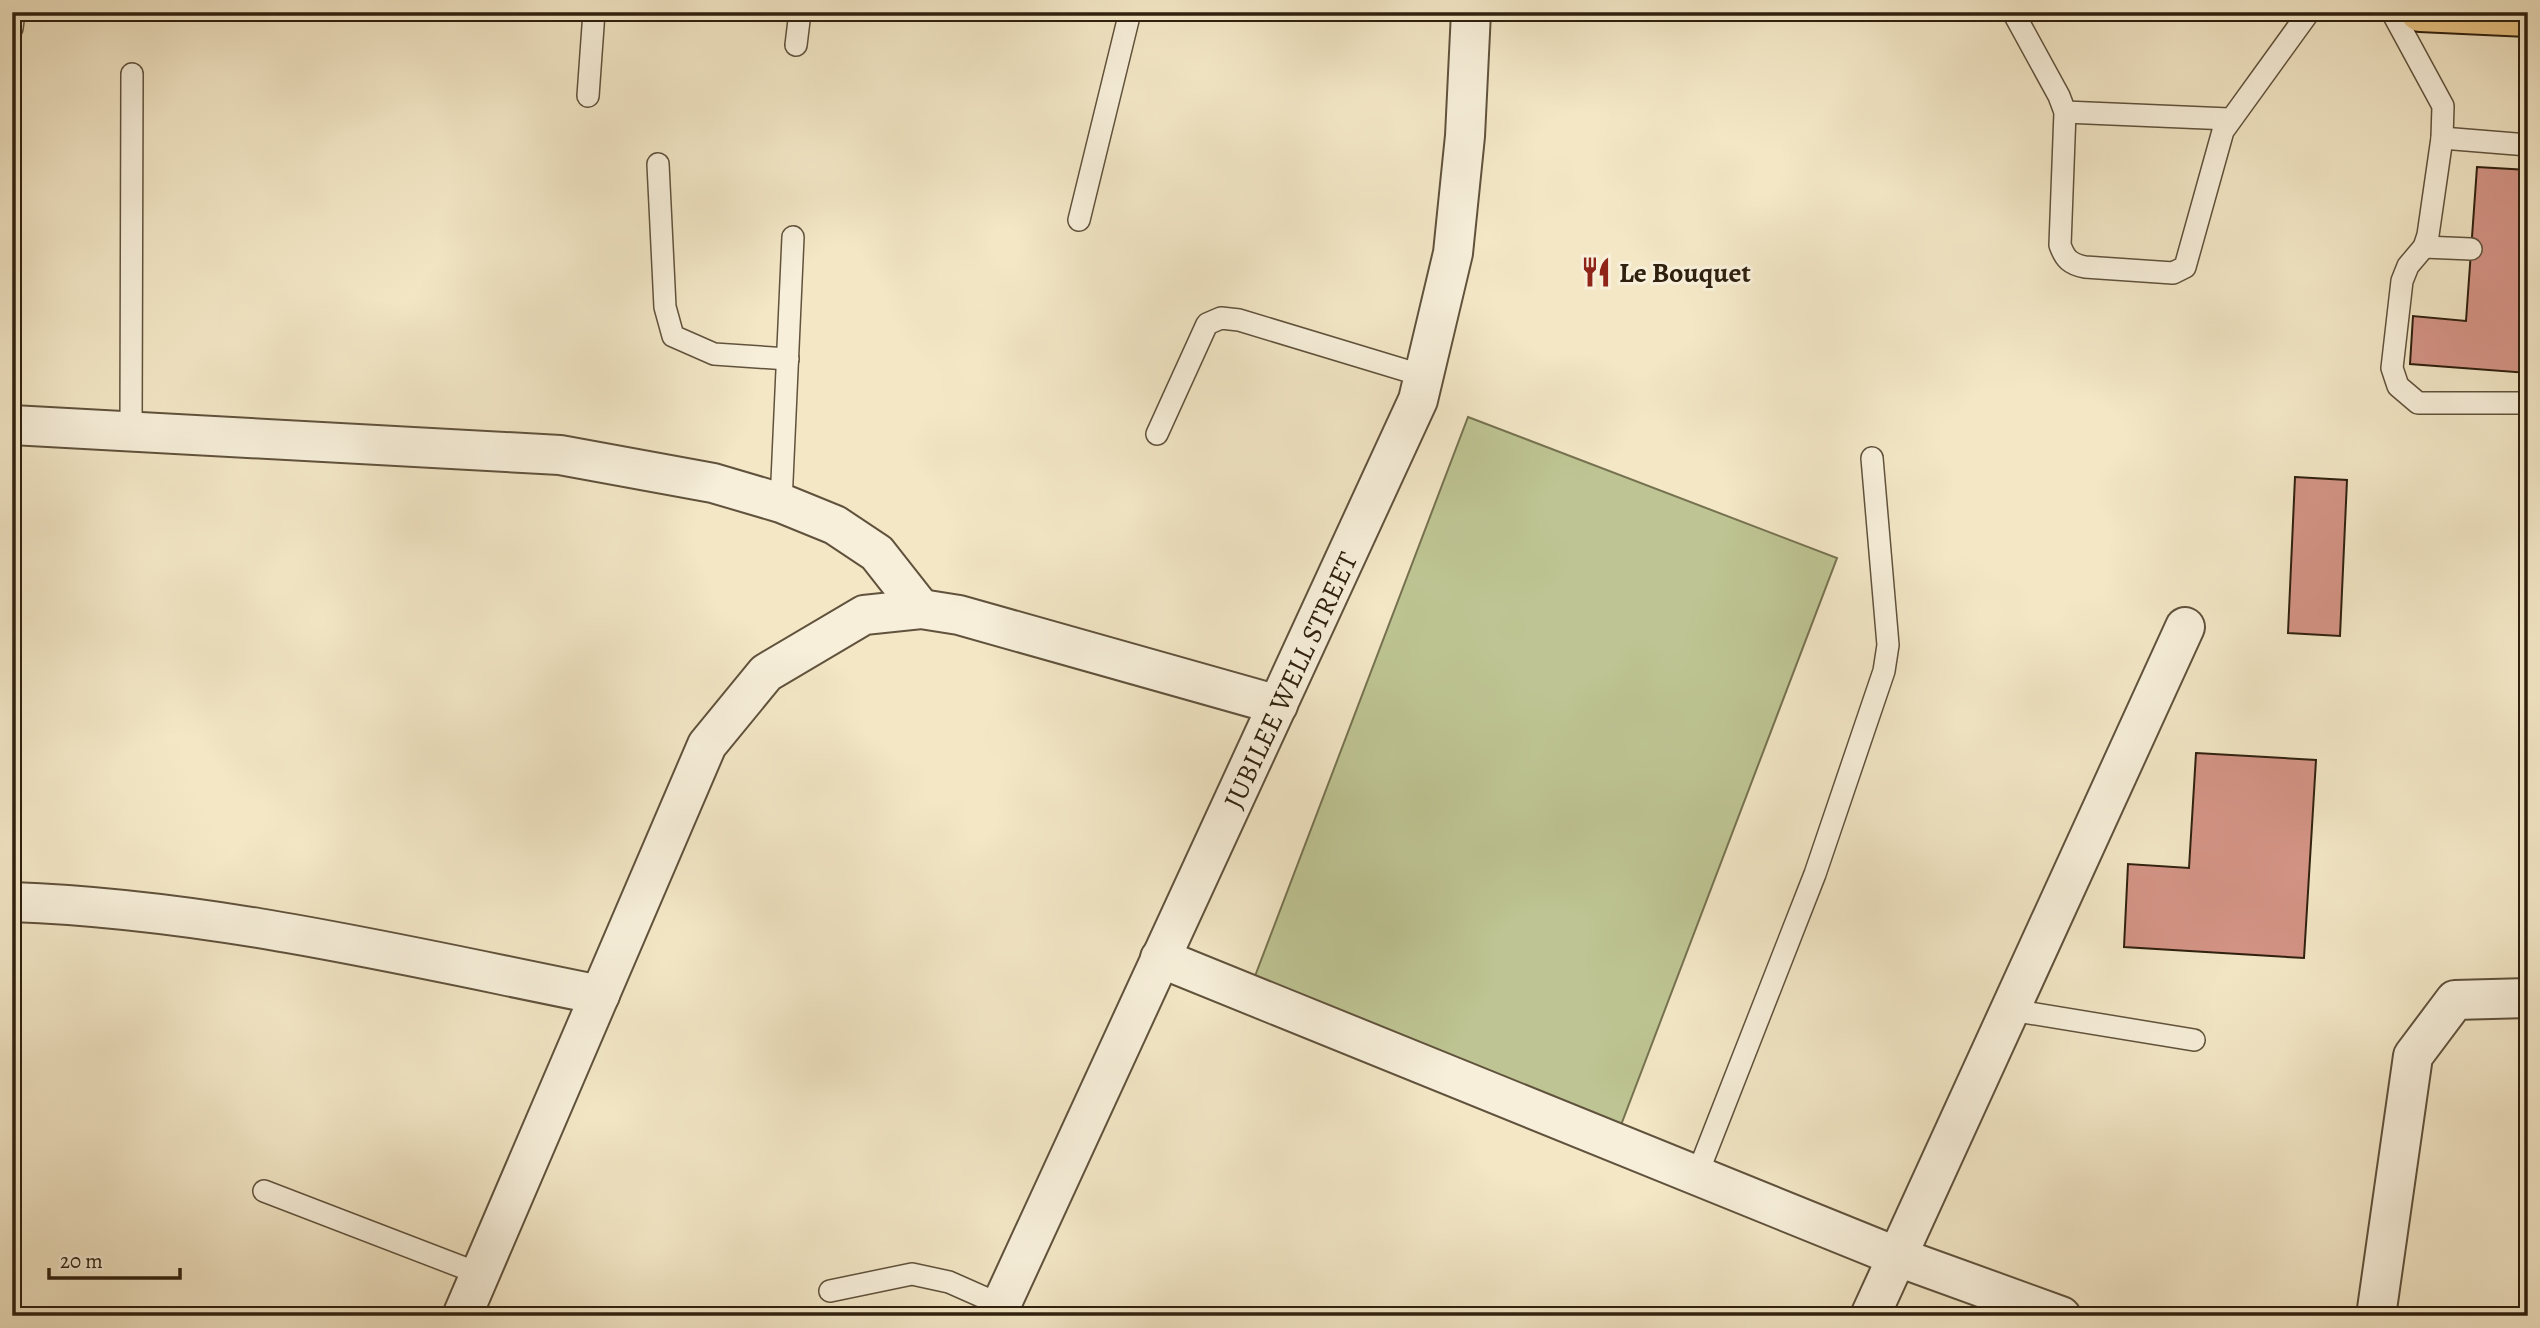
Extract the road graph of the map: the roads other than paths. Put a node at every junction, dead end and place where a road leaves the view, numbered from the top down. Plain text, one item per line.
1 (14, 12) edge
2 (594, 12) edge
3 (800, 12) edge
4 (1130, 12) edge
5 (1471, 12) edge
6 (2012, 12) edge
7 (2309, 12) edge
8 (2392, 12) edge
9 (2420, 12) edge
10 (2528, 17) edge
11 (12, 28) edge
12 (796, 45) dead end
13 (132, 74) dead end
14 (588, 96) dead end
15 (2065, 112) junction
16 (2229, 119) junction
17 (2442, 138) junction
18 (2528, 145) edge
19 (658, 164) dead end
20 (1079, 220) dead end
21 (793, 237) dead end
22 (2424, 247) junction
23 (2471, 249) dead end
24 (788, 359) junction
25 (1424, 376) junction
26 (2528, 403) edge
27 (12, 425) edge
28 (131, 431) junction
29 (1157, 435) dead end
30 (1872, 458) dead end
31 (781, 503) junction
32 (921, 609) junction
33 (2185, 627) dead end
34 (1278, 705) junction
35 (12, 902) edge
36 (1160, 958) junction
37 (600, 995) junction
38 (2528, 998) edge
39 (2011, 1010) junction
40 (2194, 1040) dead end
41 (1696, 1175) junction
42 (264, 1191) dead end
43 (1898, 1257) junction
44 (480, 1273) junction
45 (830, 1291) dead end
46 (999, 1310) edge
47 (461, 1316) edge
48 (1870, 1316) edge
49 (2061, 1316) edge
50 (2376, 1316) edge

1 - 11 lane
2 - 14 lane
3 - 12 lane
4 - 20 lane
5 - 25 street, JUBILEE WELL STREET
6 - 15 lane
7 - 16 lane
8 - 17 lane
9 - 10 main road
13 - 28 lane
15 - 16 lane
15 - 16 lane
17 - 18 lane
17 - 22 lane
19 - 24 lane
21 - 24 lane
22 - 23 lane
22 - 26 lane
24 - 31 lane
25 - 29 lane
25 - 34 street, JUBILEE WELL STREET
27 - 28 street
28 - 31 street
30 - 41 lane
31 - 32 street
32 - 34 street
32 - 37 street
33 - 39 street
34 - 36 street, JUBILEE WELL STREET
35 - 37 street
36 - 41 street
36 - 46 street, JUBILEE WELL STREET
37 - 44 street
38 - 50 street
39 - 40 lane
39 - 43 street
41 - 43 street
42 - 44 lane
43 - 48 street
43 - 49 street
44 - 47 street
45 - 46 lane

